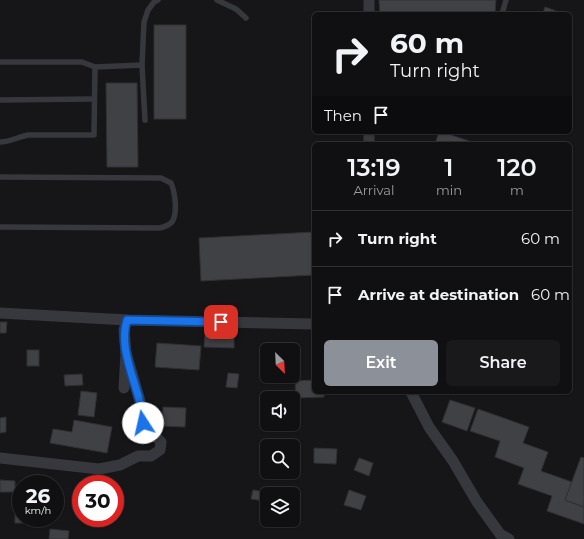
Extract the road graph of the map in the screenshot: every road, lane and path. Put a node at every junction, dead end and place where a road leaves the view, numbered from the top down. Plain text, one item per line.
1 (158, 0) edge
2 (217, 0) edge
3 (370, 0) edge
4 (506, 0) edge
5 (370, 12) edge
6 (503, 12) edge
7 (246, 18) dead end
8 (0, 62) edge
9 (142, 65) junction
10 (95, 67) junction
11 (94, 99) junction
12 (0, 100) edge
13 (145, 120) dead end
14 (0, 142) edge
15 (0, 177) edge
16 (0, 226) edge
17 (0, 313) edge
18 (127, 320) junction
19 (312, 324) edge
20 (126, 353) junction
21 (124, 388) dead end
22 (412, 394) edge
23 (0, 458) edge
24 (509, 539) edge

1 - 9 lane
2 - 7 lane
3 - 5 street
4 - 6 lane
8 - 10 lane
9 - 10 lane
9 - 13 lane
10 - 11 lane
11 - 12 lane
11 - 14 lane
15 - 16 lane
17 - 18 street
18 - 19 street
18 - 20 street
20 - 21 street
20 - 23 street
22 - 24 street

